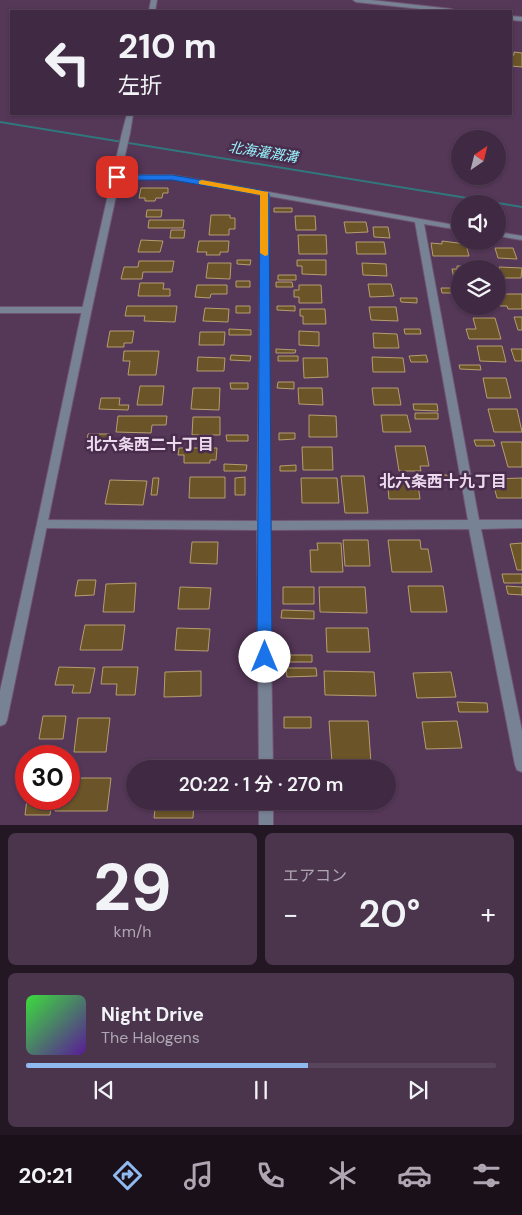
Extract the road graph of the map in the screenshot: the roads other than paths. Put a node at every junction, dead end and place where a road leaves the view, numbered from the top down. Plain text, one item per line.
1 (356, 0) edge
2 (443, 10) edge
3 (130, 115) edge
4 (117, 177) junction
5 (265, 194) junction
6 (418, 221) junction
7 (451, 226) edge
8 (506, 235) edge
9 (522, 238) edge
10 (0, 310) edge
11 (86, 310) junction
12 (43, 524) junction
13 (474, 524) junction
14 (522, 524) edge
15 (263, 526) junction
16 (0, 720) edge
17 (266, 760) edge
18 (522, 765) edge
19 (266, 810) edge
20 (266, 825) edge

1 - 2 street
3 - 4 street
4 - 5 street
4 - 11 street
5 - 6 street
5 - 15 street
6 - 7 street
6 - 13 street
8 - 9 street
10 - 11 street
11 - 12 street
12 - 15 street
12 - 16 street
13 - 14 street
13 - 15 street
13 - 18 street
15 - 17 street
19 - 20 street

